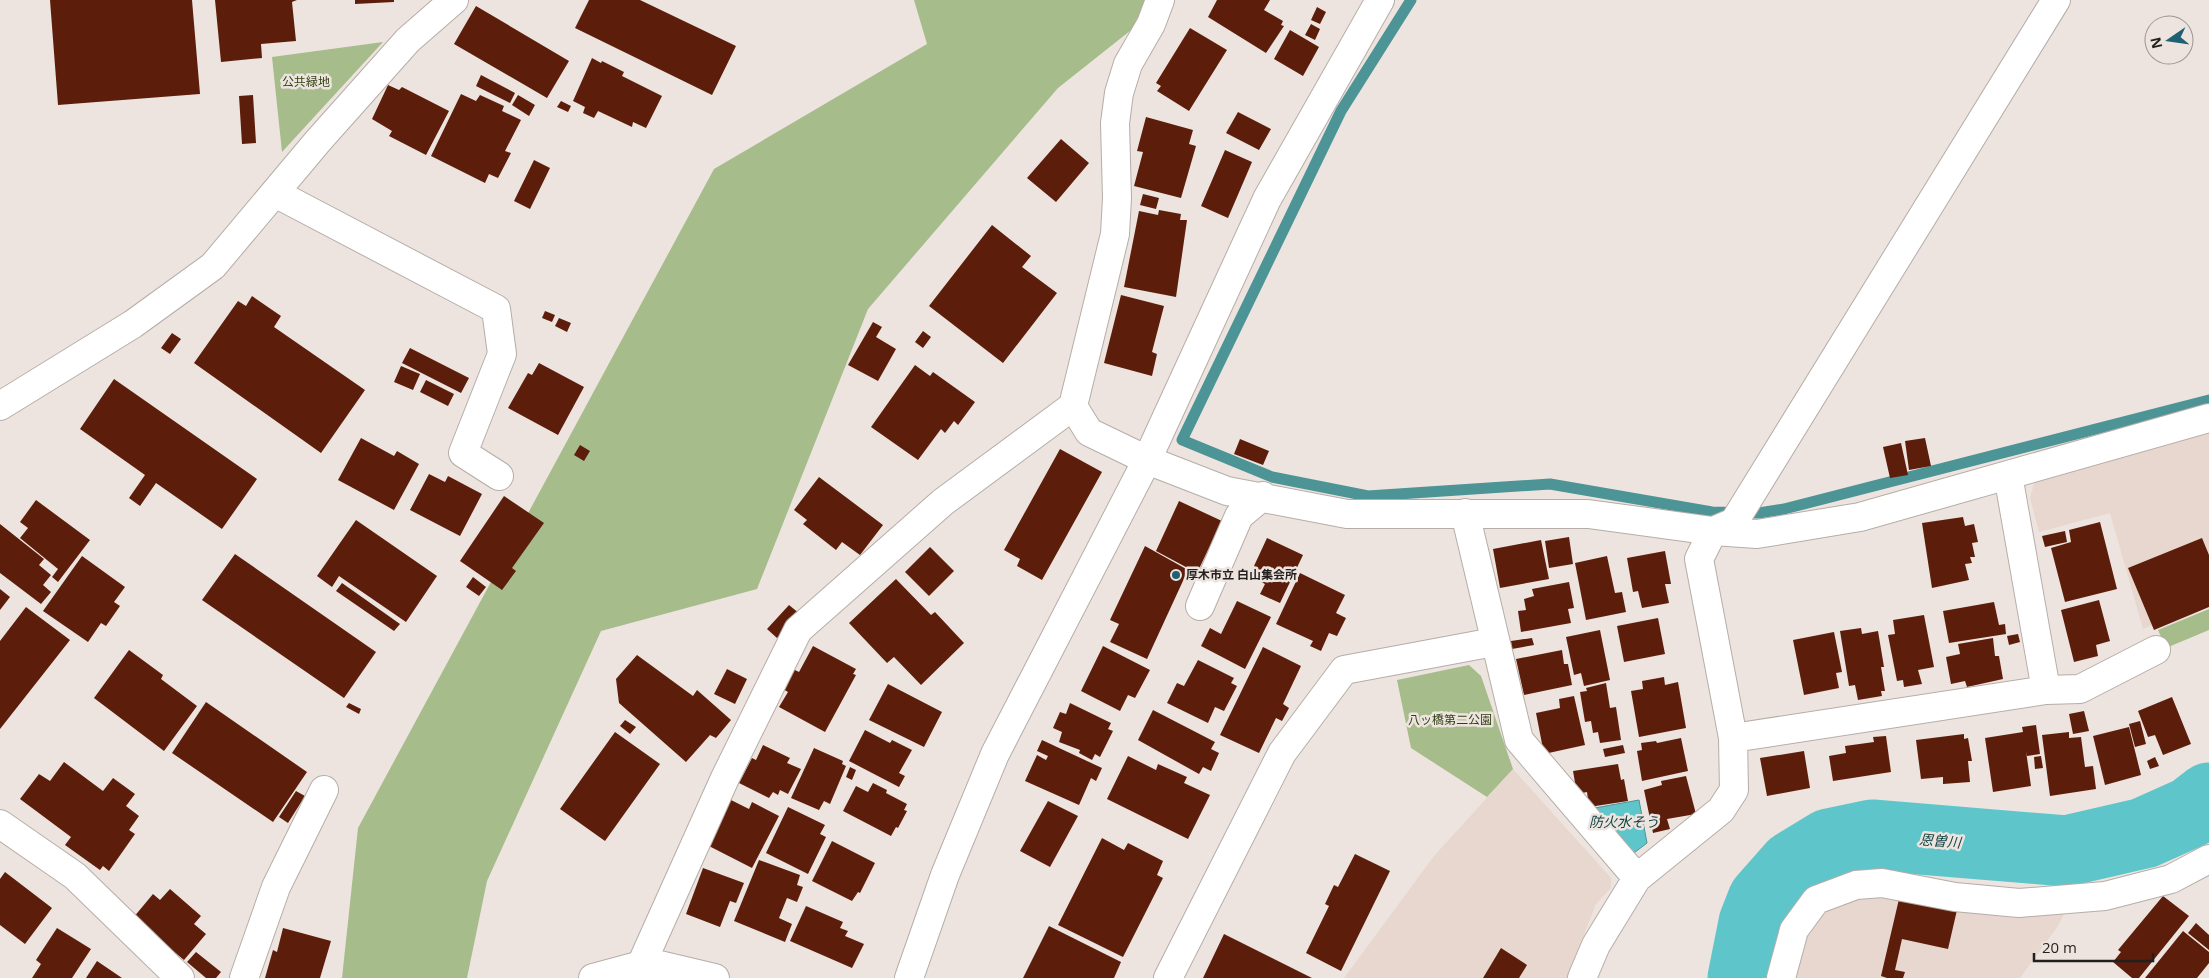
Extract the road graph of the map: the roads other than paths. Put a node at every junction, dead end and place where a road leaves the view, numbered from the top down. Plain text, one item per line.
1 (454, 0) edge
2 (1160, 0) edge
3 (1380, 0) edge
4 (2056, 0) edge
5 (275, 192) junction
6 (0, 406) edge
7 (1072, 406) junction
8 (2209, 418) edge
9 (1147, 460) junction
10 (2008, 475) junction
11 (499, 476) dead end
12 (1263, 496) junction
13 (1465, 513) junction
14 (1730, 519) junction
15 (1200, 606) dead end
16 (1494, 642) junction
17 (2156, 650) dead end
18 (2046, 690) junction
19 (1733, 738) junction
20 (324, 790) dead end
21 (0, 824) edge
22 (2209, 860) edge
23 (1637, 878) junction
24 (651, 969) edge
25 (176, 977) edge
26 (244, 978) edge
27 (592, 978) edge
28 (714, 978) edge
29 (909, 978) edge
30 (1168, 978) edge
31 (1582, 978) edge
32 (1781, 978) edge

1 - 5 street
2 - 7 street
3 - 9 street
4 - 14 street
5 - 6 street
5 - 11 street
7 - 9 street
7 - 24 street
8 - 10 street
9 - 12 street
9 - 29 street
10 - 14 street
10 - 18 street
12 - 13 street
12 - 15 street
13 - 14 street
13 - 16 street
14 - 19 street
16 - 23 street
16 - 30 street
17 - 18 street
18 - 19 street
19 - 23 street
20 - 26 street
21 - 25 street
22 - 32 street
23 - 31 street
24 - 27 street
24 - 28 street

